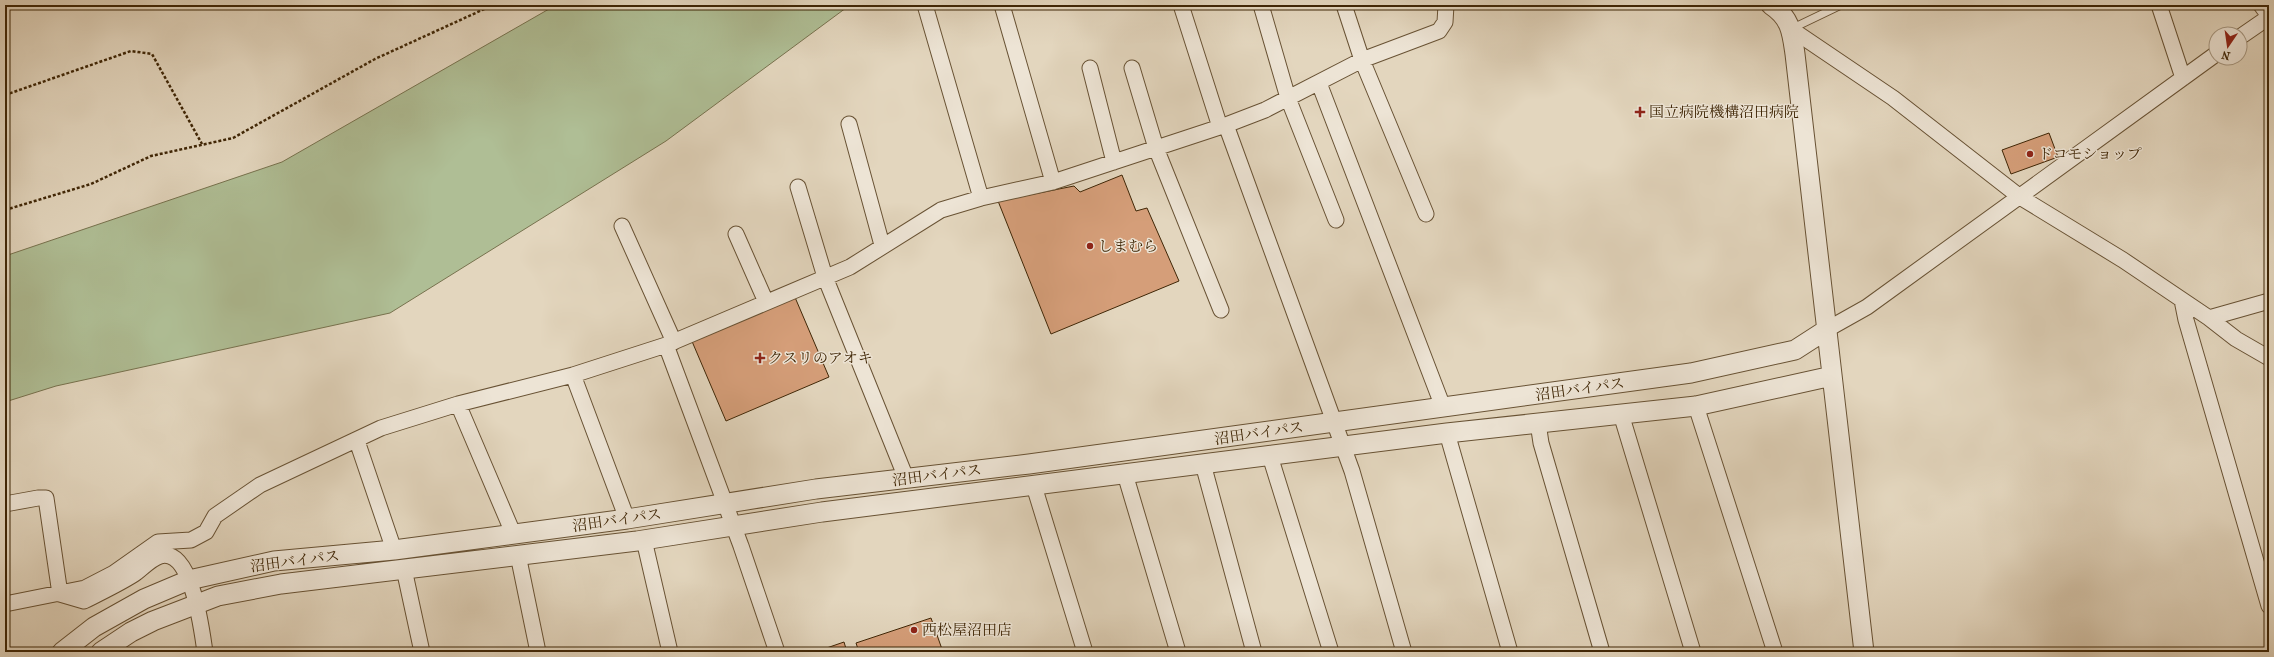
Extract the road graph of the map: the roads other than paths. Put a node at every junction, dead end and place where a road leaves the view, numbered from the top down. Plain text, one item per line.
1 (926, 5) edge
2 (1002, 5) edge
3 (1181, 5) edge
4 (1261, 5) edge
5 (1344, 5) edge
6 (1446, 5) edge
7 (1771, 5) edge
8 (1841, 5) edge
9 (2159, 5) edge
10 (2261, 5) edge
11 (2269, 16) edge
12 (1791, 29) junction
13 (2248, 31) edge
14 (1362, 60) junction
15 (2208, 60) edge
16 (1090, 68) dead end
17 (1132, 68) dead end
18 (2183, 78) junction
19 (1319, 83) junction
20 (1288, 98) junction
21 (849, 124) dead end
22 (1223, 126) junction
23 (1156, 148) junction
24 (1114, 162) junction
25 (1053, 182) junction
26 (798, 187) dead end
27 (2020, 197) junction
28 (981, 198) junction
29 (1426, 214) dead end
30 (1336, 220) dead end
31 (622, 226) dead end
32 (736, 234) dead end
33 (882, 245) junction
34 (825, 277) junction
35 (2182, 300) junction
36 (2269, 301) edge
37 (766, 302) junction
38 (1221, 310) dead end
39 (2208, 318) junction
40 (1826, 330) junction
41 (670, 344) junction
42 (2269, 358) edge
43 (573, 375) junction
44 (1832, 376) junction
45 (458, 404) junction
46 (1696, 406) junction
47 (1443, 407) junction
48 (1621, 414) junction
49 (1335, 422) junction
50 (1538, 423) junction
51 (1447, 433) junction
52 (357, 441) junction
53 (1343, 446) junction
54 (1270, 456) junction
55 (1204, 464) junction
56 (1125, 474) junction
57 (906, 478) junction
58 (1034, 486) junction
59 (725, 503) junction
60 (5, 504) edge
61 (627, 519) junction
62 (734, 526) junction
63 (513, 533) junction
64 (644, 540) junction
65 (394, 550) junction
66 (518, 555) junction
67 (404, 569) junction
68 (189, 580) junction
69 (60, 594) junction
70 (5, 604) edge
71 (197, 605) junction
72 (2269, 606) edge
73 (62, 652) edge
74 (101, 652) edge
75 (205, 652) edge
76 (422, 652) edge
77 (538, 652) edge
78 (670, 652) edge
79 (777, 652) edge
80 (1085, 652) edge
81 (1178, 652) edge
82 (1254, 652) edge
83 (1331, 652) edge
84 (1404, 652) edge
85 (1510, 652) edge
86 (1602, 652) edge
87 (1693, 652) edge
88 (1775, 652) edge
89 (1864, 652) edge

1 - 28 street
2 - 25 street
3 - 22 street
4 - 20 street
5 - 14 street
6 - 14 street
7 - 12 street
8 - 12 lane
9 - 18 street
10 - 11 street
11 - 13 street
12 - 27 street
12 - 40 street
14 - 19 street
14 - 29 street
15 - 18 street
16 - 24 street
17 - 23 street
18 - 27 street
19 - 20 street
19 - 47 street
20 - 22 street
20 - 30 street
21 - 33 street
22 - 23 street
22 - 49 street
23 - 24 street
23 - 38 street
24 - 25 street
25 - 28 street
26 - 34 street
27 - 35 street
27 - 40 street
28 - 33 street
31 - 41 street
32 - 37 street
33 - 34 street
34 - 37 street
34 - 57 street
35 - 39 street
35 - 72 street
36 - 39 street
37 - 41 street
39 - 42 street
40 - 44 street
40 - 47 street, 沼田バイパス
41 - 43 street
41 - 59 street
43 - 45 street
43 - 61 street
44 - 46 street, 沼田バイパス
44 - 89 street
45 - 52 street
45 - 63 street
46 - 48 street, 沼田バイパス
46 - 88 street
47 - 49 street, 沼田バイパス
48 - 50 street, 沼田バイパス
48 - 87 street
49 - 53 street
49 - 57 street, 沼田バイパス
50 - 51 street, 沼田バイパス
50 - 86 street
51 - 53 street, 沼田バイパス
51 - 85 street
52 - 65 street
52 - 69 street
53 - 54 street, 沼田バイパス
53 - 84 street
54 - 55 street, 沼田バイパス
54 - 83 street
55 - 56 street, 沼田バイパス
55 - 82 street
56 - 58 street, 沼田バイパス
56 - 81 street
57 - 59 street, 沼田バイパス
58 - 62 street, 沼田バイパス
58 - 80 street
59 - 61 street, 沼田バイパス
59 - 62 street
60 - 69 street
61 - 63 street, 沼田バイパス
62 - 64 street, 沼田バイパス
62 - 79 street
63 - 65 street, 沼田バイパス
64 - 66 street, 沼田バイパス
64 - 78 street
65 - 68 street, 沼田バイパス
66 - 67 street, 沼田バイパス
66 - 77 street
67 - 71 street, 沼田バイパス
67 - 76 street
68 - 69 street
68 - 71 street
68 - 73 street, 沼田バイパス
69 - 70 street
71 - 74 street, 沼田バイパス
71 - 75 street

